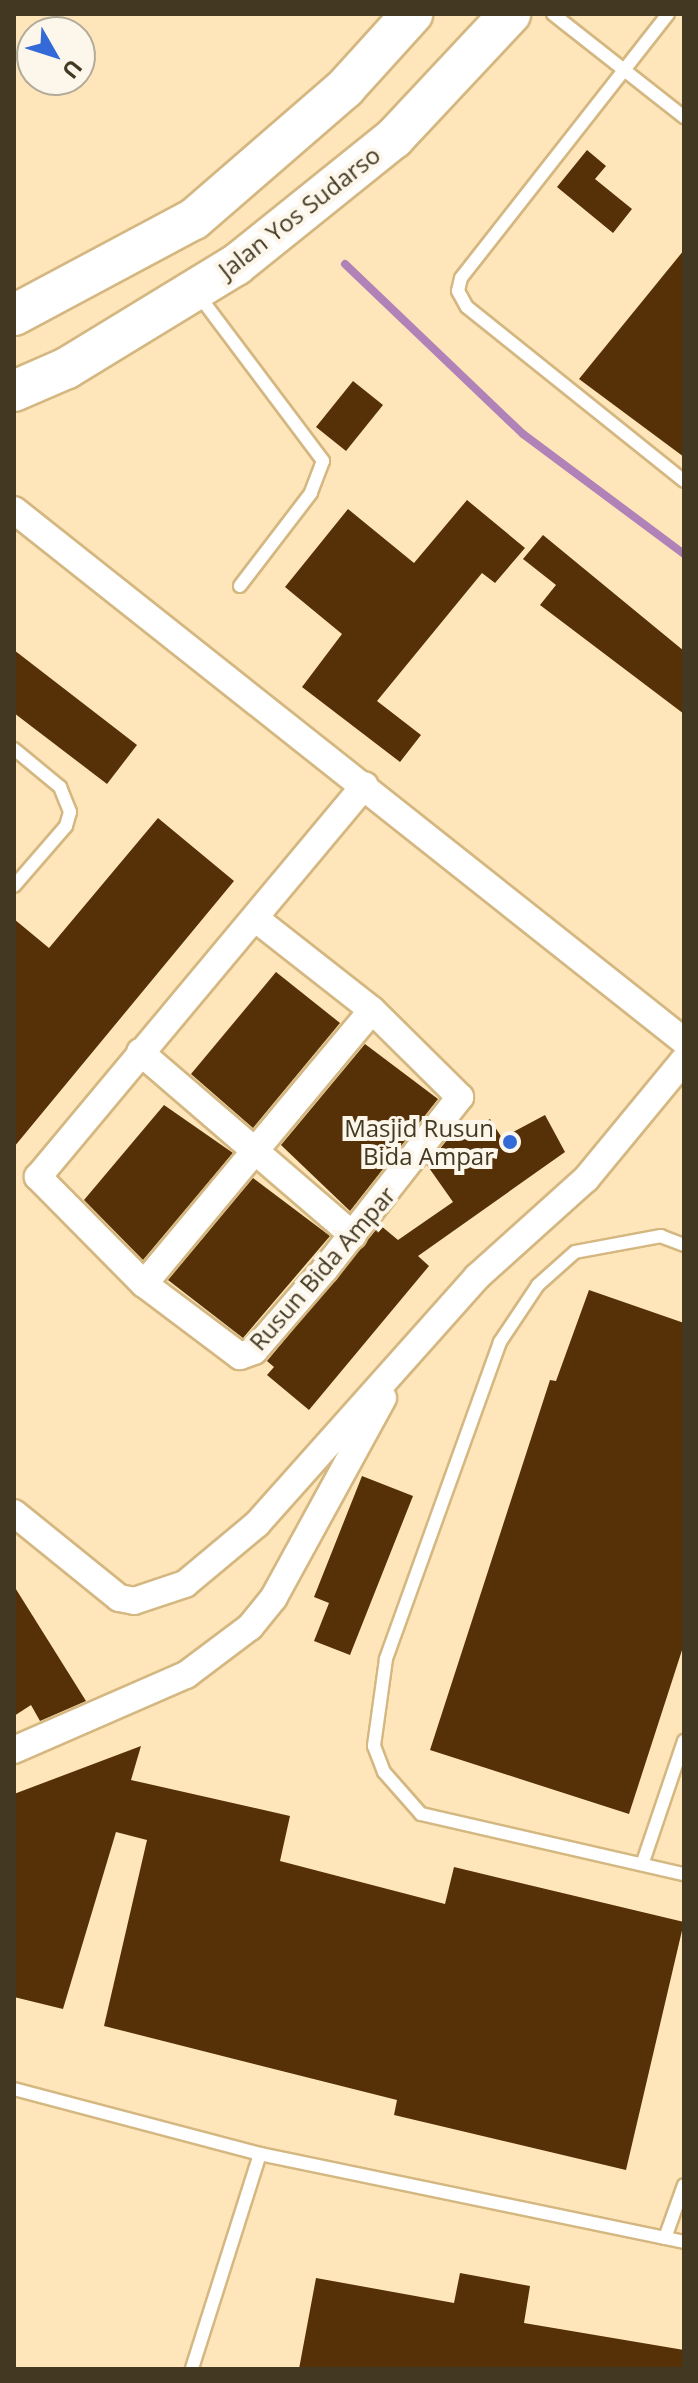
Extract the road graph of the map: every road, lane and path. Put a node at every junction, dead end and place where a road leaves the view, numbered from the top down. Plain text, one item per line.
1 (412, 14) edge
2 (510, 14) edge
3 (553, 14) edge
4 (668, 14) edge
5 (624, 71) junction
6 (684, 117) edge
7 (158, 238) junction
8 (195, 290) junction
9 (14, 315) edge
10 (14, 391) edge
11 (684, 481) edge
12 (14, 510) edge
13 (240, 586) dead end
14 (14, 749) edge
15 (365, 785) junction
16 (14, 886) edge
17 (256, 919) junction
18 (372, 1010) junction
19 (684, 1041) edge
20 (140, 1052) junction
21 (684, 1060) edge
22 (255, 1151) junction
23 (353, 1235) junction
24 (684, 1245) edge
25 (144, 1284) junction
26 (411, 1350) junction
27 (14, 1513) edge
28 (684, 1741) edge
29 (14, 1750) edge
30 (643, 1862) junction
31 (684, 1874) edge
32 (14, 2089) edge
33 (260, 2154) junction
34 (684, 2185) edge
35 (665, 2238) junction
36 (684, 2242) edge
37 (192, 2369) edge

1 - 7 main road
2 - 8 main road, Jalan Yos Sudarso
3 - 5 lane
4 - 5 lane
5 - 6 lane
5 - 11 lane
7 - 8 main road
7 - 9 main road
8 - 10 main road, Jalan Yos Sudarso
8 - 13 lane
12 - 15 street
14 - 16 lane
15 - 17 street, Rusun Bida Ampar
15 - 19 street
17 - 18 street, Rusun Bida Ampar
17 - 20 street, Rusun Bida Ampar
18 - 22 street
18 - 23 street, Rusun Bida Ampar
20 - 22 street
20 - 25 street, Rusun Bida Ampar
21 - 26 street
22 - 23 street
22 - 25 street
23 - 25 street, Rusun Bida Ampar
24 - 30 lane
26 - 27 street
26 - 29 street
28 - 30 lane
30 - 31 lane
32 - 33 lane
33 - 35 lane
33 - 37 lane
34 - 35 lane
35 - 36 lane

